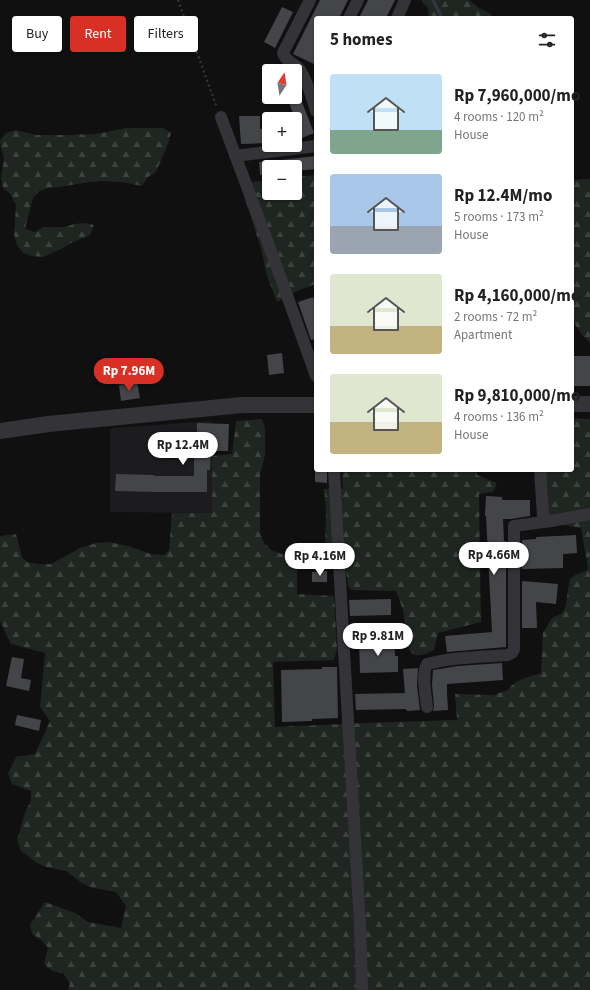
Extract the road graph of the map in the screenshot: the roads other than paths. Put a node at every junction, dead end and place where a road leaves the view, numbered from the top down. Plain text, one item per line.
1 (310, 0) edge
2 (358, 0) edge
3 (405, 0) edge
4 (350, 16) edge
5 (398, 16) edge
6 (314, 85) edge
7 (310, 92) junction
8 (314, 105) edge
9 (221, 117) road end
10 (314, 146) edge
11 (235, 156) junction
12 (314, 370) edge
13 (574, 404) edge
14 (590, 404) edge
15 (314, 406) edge
16 (0, 431) edge
17 (334, 472) edge
18 (540, 472) edge
19 (590, 514) edge
20 (551, 521) junction
21 (427, 707) dead end
22 (362, 990) edge

1 - 7 street
2 - 4 street
3 - 5 street
6 - 7 street
7 - 8 street
9 - 11 street
10 - 11 street
11 - 12 street
13 - 14 street
15 - 16 street
17 - 22 street
18 - 20 street
19 - 20 street
20 - 21 street

